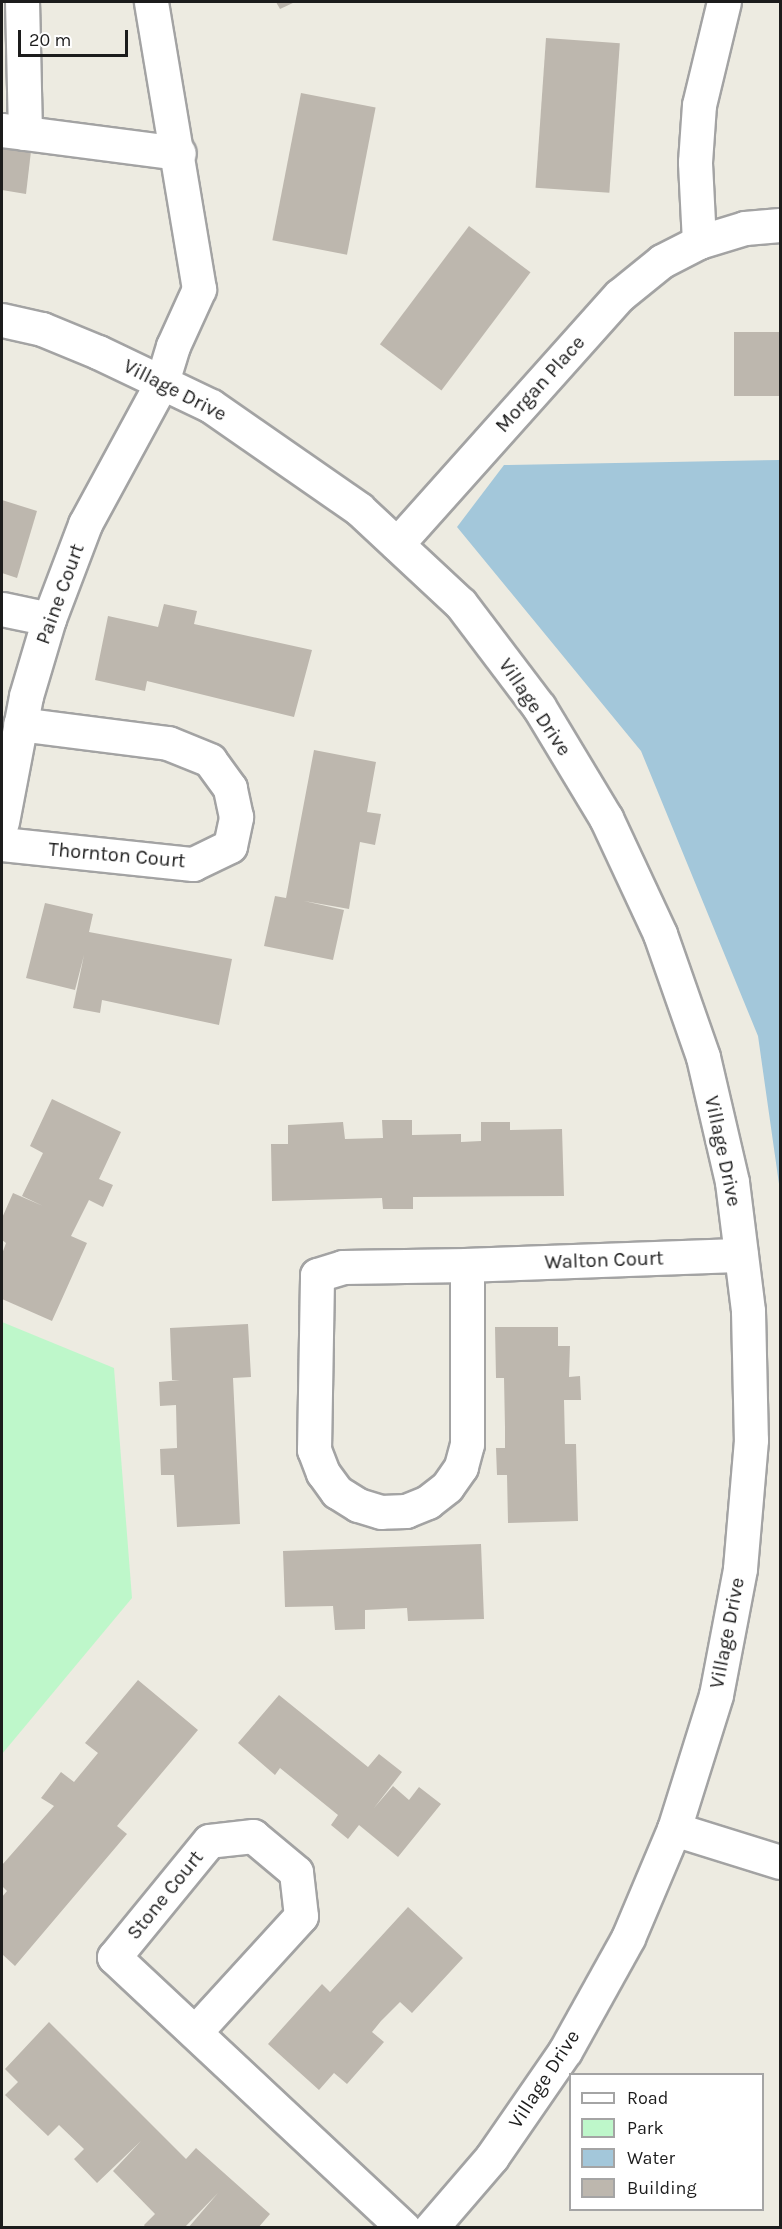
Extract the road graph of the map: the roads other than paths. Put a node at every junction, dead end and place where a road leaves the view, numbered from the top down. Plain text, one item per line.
1 (22, 2) edge
2 (151, 2) edge
3 (724, 2) edge
4 (14, 131) edge
5 (179, 153) junction
6 (780, 225) edge
7 (699, 242) junction
8 (2, 320) edge
9 (162, 382) junction
10 (397, 544) junction
11 (2, 609) edge
12 (49, 619) junction
13 (20, 724) junction
14 (5, 780) edge
15 (2, 822) edge
16 (2, 844) edge
17 (741, 1256) junction
18 (467, 1265) junction
19 (674, 1829) junction
20 (780, 1862) edge
21 (195, 2032) junction
22 (404, 2228) edge
23 (431, 2228) edge

1 - 4 street
2 - 5 street, Paine Court
3 - 7 street
4 - 5 street
5 - 9 street, Paine Court
6 - 7 street, Morgan Place
7 - 10 street, Morgan Place
8 - 9 street, Village Drive
9 - 10 street, Village Drive
9 - 12 street, Paine Court
10 - 17 street, Village Drive
11 - 12 street
12 - 13 street, Paine Court
13 - 14 street, Paine Court
13 - 16 street, Thornton Court
14 - 15 street, Paine Court
17 - 18 street, Walton Court
17 - 19 street, Village Drive
18 - 18 street, Walton Court
19 - 20 street
19 - 23 street, Village Drive
21 - 21 street, Stone Court
21 - 22 street, Stone Court

